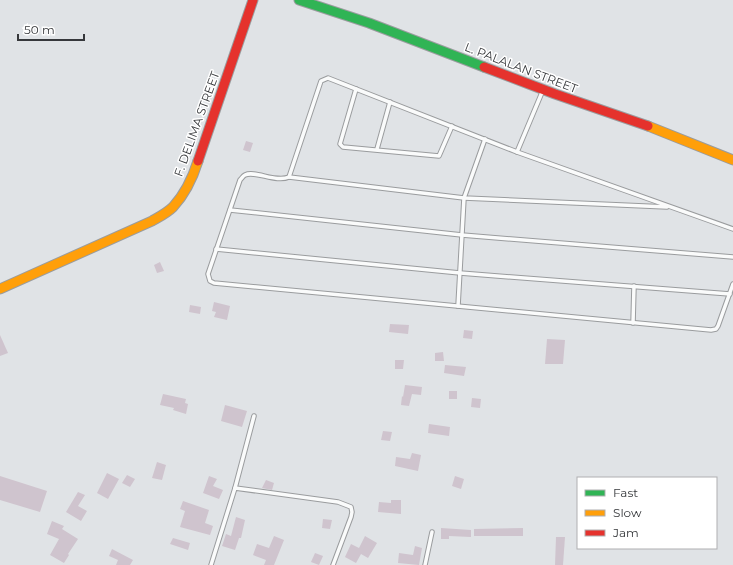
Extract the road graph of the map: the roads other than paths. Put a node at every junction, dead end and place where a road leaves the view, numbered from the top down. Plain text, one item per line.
1 (253, 0) edge
2 (299, 0) edge
3 (356, 89) junction
4 (543, 89) junction
5 (390, 102) junction
6 (452, 126) junction
7 (485, 139) junction
8 (377, 149) junction
9 (517, 152) junction
10 (733, 160) edge
11 (289, 177) junction
12 (464, 198) junction
13 (672, 207) junction
14 (230, 210) junction
15 (733, 229) edge
16 (462, 235) junction
17 (216, 249) junction
18 (733, 257) edge
19 (460, 273) junction
20 (733, 284) edge
21 (634, 286) junction
22 (0, 289) edge
23 (730, 294) junction
24 (458, 306) junction
25 (633, 323) junction
26 (254, 416) dead end
27 (235, 488) junction
28 (432, 532) dead end
29 (211, 565) edge
30 (333, 565) edge
31 (425, 565) edge

1 - 22 street, F. DELIMA STREET
2 - 4 street, L. PALALAN STREET
3 - 5 lane
3 - 8 lane
3 - 11 lane
4 - 9 lane
4 - 10 street, L. PALALAN STREET
5 - 6 lane
5 - 8 lane
6 - 7 lane
6 - 8 lane
7 - 9 lane
7 - 12 lane
9 - 13 lane
11 - 12 lane
11 - 14 lane
12 - 13 lane
12 - 16 lane
13 - 15 lane
14 - 16 lane
14 - 17 lane
16 - 18 lane
16 - 19 lane
17 - 19 lane
17 - 24 lane
19 - 21 lane
19 - 24 lane
20 - 23 lane
21 - 23 lane
21 - 25 lane
23 - 25 lane
24 - 25 lane
26 - 27 lane
27 - 29 lane
27 - 30 lane
28 - 31 lane

